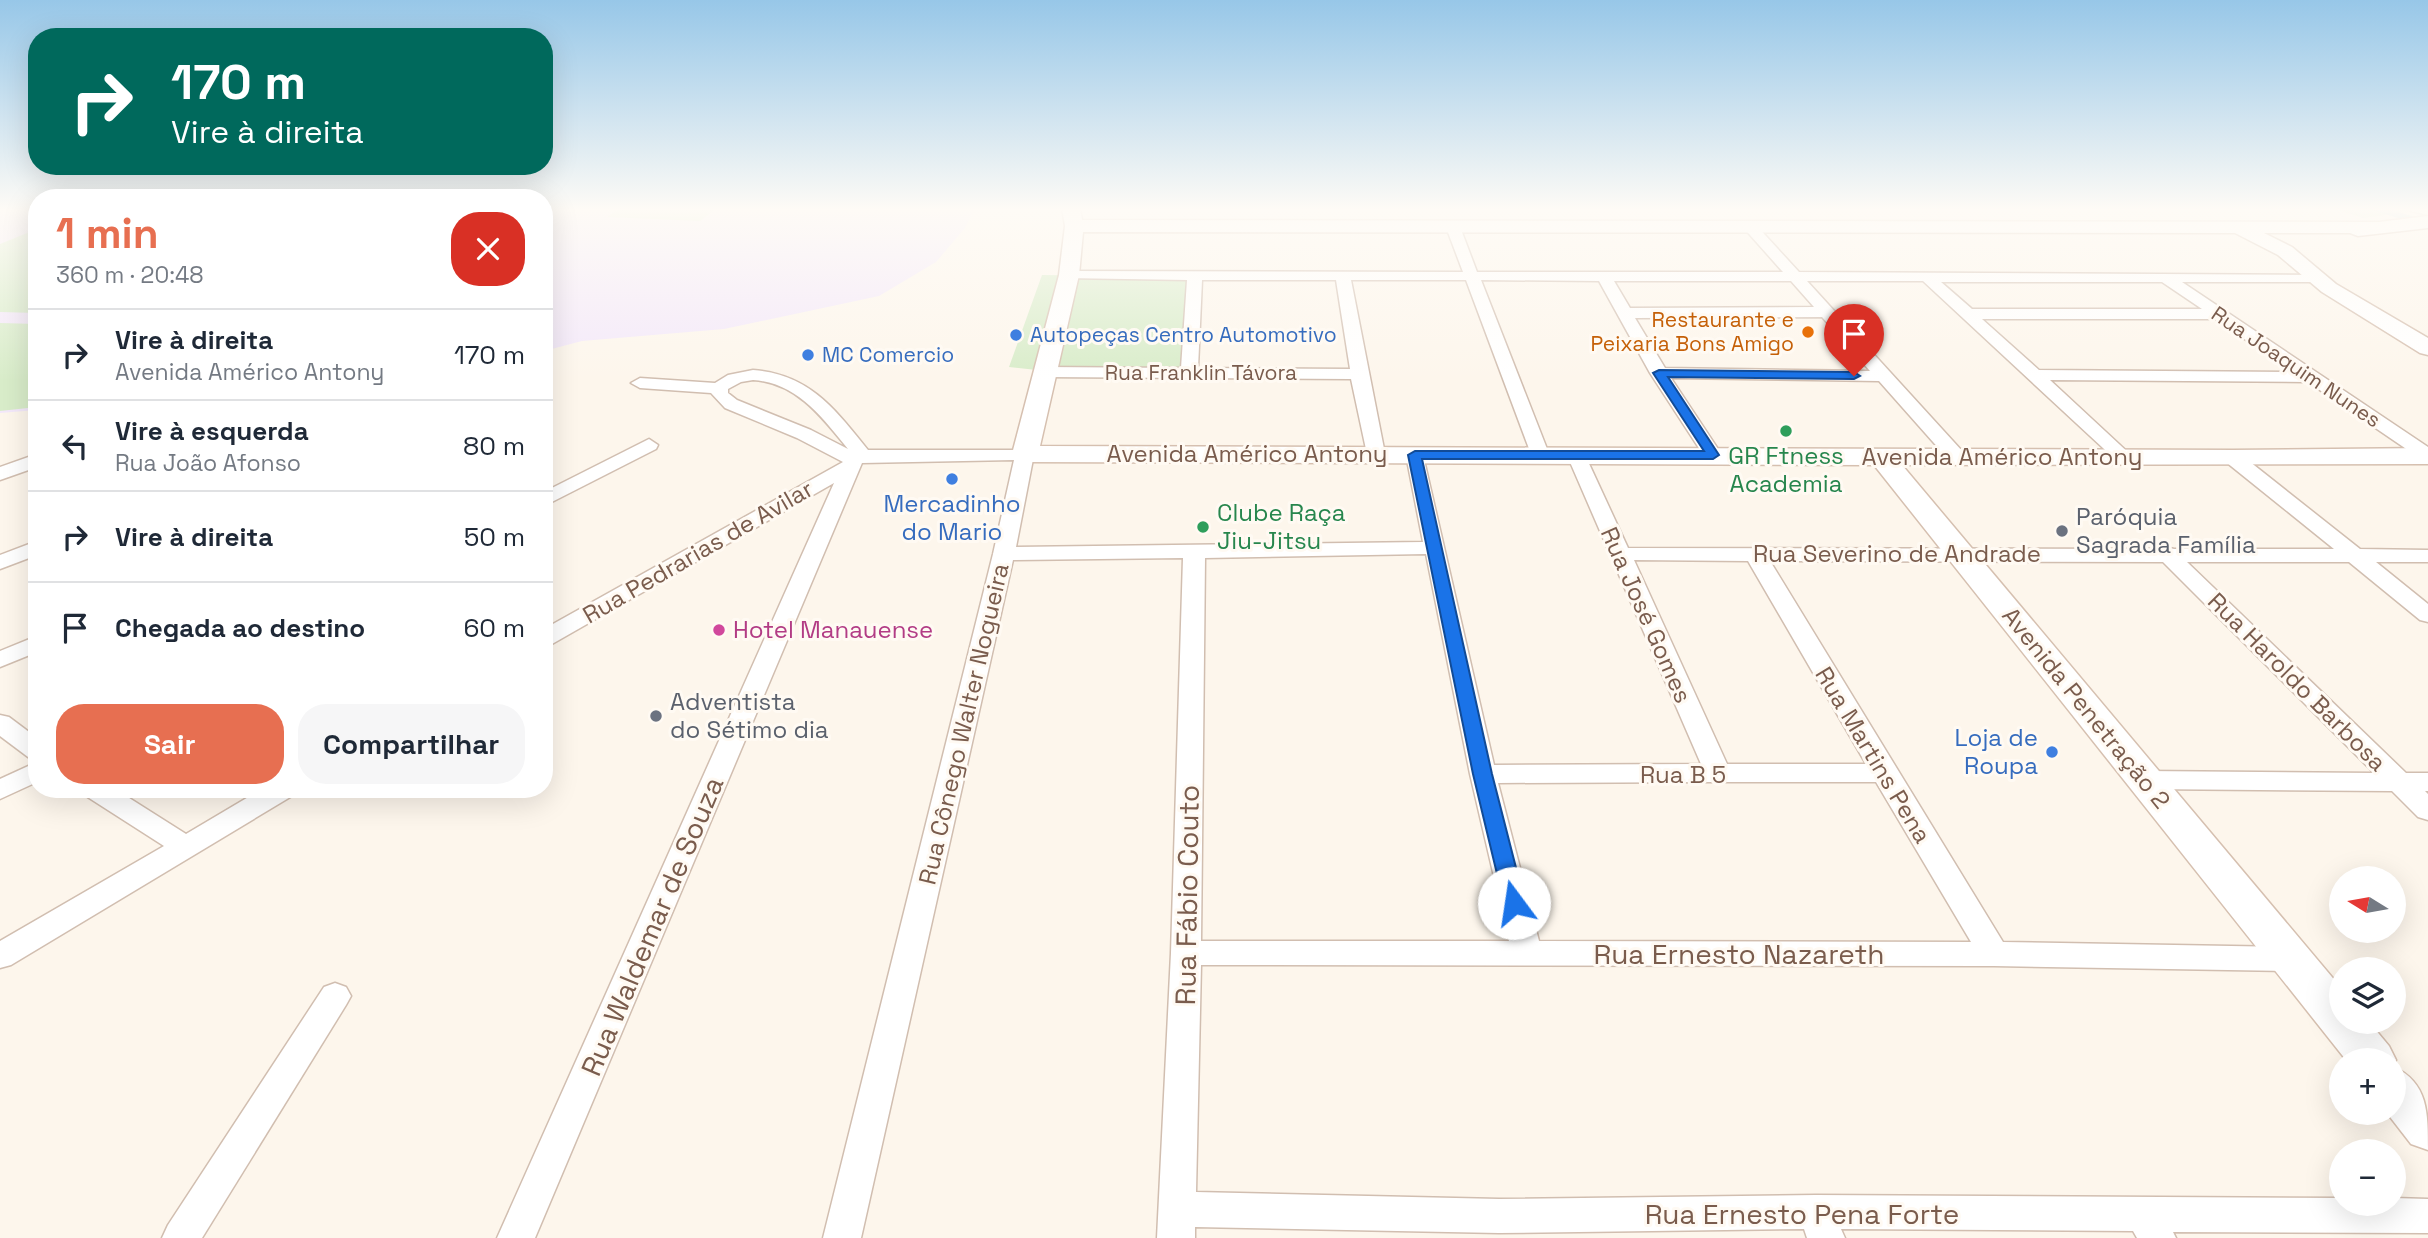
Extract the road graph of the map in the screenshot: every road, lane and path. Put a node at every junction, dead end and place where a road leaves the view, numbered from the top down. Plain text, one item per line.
1 (1070, 266) edge
2 (1467, 266) edge
3 (1785, 266) edge
4 (2303, 266) edge
5 (1069, 275) junction
6 (1195, 275) junction
7 (1793, 275) junction
8 (1343, 276) junction
9 (1471, 276) junction
10 (1604, 276) junction
11 (1926, 276) junction
12 (2164, 278) junction
13 (2317, 278) junction
14 (1826, 312) junction
15 (1624, 313) junction
16 (1968, 314) junction
17 (2215, 314) junction
18 (2428, 348) edge
19 (1044, 372) junction
20 (1189, 373) junction
21 (1659, 373) junction
22 (1359, 374) junction
23 (2037, 375) junction
24 (1882, 376) junction
25 (2311, 377) junction
26 (640, 383) dead end
27 (719, 388) junction
28 (649, 445) dead end
29 (1025, 454) junction
30 (1376, 454) junction
31 (1540, 454) junction
32 (1415, 455) junction
33 (1576, 455) junction
34 (1713, 455) junction
35 (2428, 455) edge
36 (1956, 456) junction
37 (1882, 457) junction
38 (2124, 457) junction
39 (2233, 458) junction
40 (856, 460) junction
41 (28, 463) edge
42 (0, 474) edge
43 (553, 495) edge
44 (1435, 548) junction
45 (28, 551) edge
46 (1194, 552) junction
47 (1960, 553) junction
48 (2166, 553) junction
49 (1004, 554) junction
50 (1618, 554) junction
51 (1755, 554) junction
52 (2354, 555) junction
53 (2428, 556) edge
54 (0, 563) edge
55 (2428, 615) edge
56 (553, 634) edge
57 (28, 647) edge
58 (0, 660) edge
59 (0, 723) edge
60 (28, 744) edge
61 (1482, 774) junction
62 (1884, 774) junction
63 (1719, 775) junction
64 (28, 776) edge
65 (2144, 780) junction
66 (2398, 782) junction
67 (2428, 782) edge
68 (0, 790) edge
69 (109, 798) edge
70 (267, 798) edge
71 (2428, 810) edge
72 (184, 846) junction
73 (1186, 953) junction
74 (1994, 954) junction
75 (1527, 955) junction
76 (0, 956) edge
77 (2291, 958) junction
78 (335, 996) dead end
79 (2329, 1006) edge
80 (2352, 1034) edge
81 (2363, 1048) edge
82 (2406, 1102) edge
83 (2428, 1129) edge
84 (2428, 1216) edge
85 (1176, 1223) edge
86 (1821, 1225) edge
87 (2150, 1226) edge
88 (1501, 1227) edge
89 (181, 1238) edge
90 (516, 1238) edge
91 (842, 1238) edge

1 - 5 street, Rua Cônego Walter Nogueira
2 - 9 street
3 - 7 street
4 - 13 street
5 - 6 street
5 - 19 street, Rua Cônego Walter Nogueira
6 - 8 street
6 - 20 street
7 - 10 street
7 - 11 street
7 - 14 street
8 - 9 street
8 - 22 street
9 - 10 street
9 - 31 street
10 - 15 street
11 - 12 street
11 - 16 street
12 - 13 street
12 - 17 street, Rua Joaquim Nunes
13 - 18 street
14 - 15 street
14 - 24 street
15 - 21 street
16 - 17 street
16 - 23 street
17 - 25 street, Rua Joaquim Nunes
19 - 20 street, Rua Franklin Távora
19 - 29 street, Rua Cônego Walter Nogueira
20 - 22 street, Rua Franklin Távora
21 - 24 street
21 - 34 street
22 - 30 street
23 - 25 street
23 - 38 street
24 - 36 street
25 - 35 street, Rua Joaquim Nunes
26 - 27 street
27 - 40 street
27 - 40 street
28 - 43 street
29 - 30 street, Avenida Américo Antony
29 - 40 street, Avenida Américo Antony
29 - 49 street, Rua Cônego Walter Nogueira
30 - 32 street, Avenida Américo Antony
31 - 32 street, Avenida Américo Antony
31 - 33 street, Avenida Américo Antony
32 - 44 street
33 - 34 street, Avenida Américo Antony
33 - 50 street, Rua José Gomes
34 - 37 street, Avenida Américo Antony
35 - 39 street, Avenida Américo Antony
36 - 37 street, Avenida Américo Antony
36 - 38 street, Avenida Américo Antony
37 - 47 street, Avenida Penetração 2
38 - 39 street, Avenida Américo Antony
39 - 52 street
40 - 56 street, Rua Pedrarias de Avilar
40 - 90 street, Rua Waldemar de Souza
41 - 42 street
44 - 46 street
44 - 61 street
45 - 54 street
46 - 49 street
46 - 73 street, Rua Fábio Couto
47 - 48 street, Rua Severino de Andrade
47 - 51 street, Rua Severino de Andrade
47 - 65 street, Avenida Penetração 2
48 - 52 street, Rua Severino de Andrade
48 - 66 street, Rua Haroldo Barbosa
49 - 91 street, Rua Cônego Walter Nogueira
50 - 51 street, Rua Severino de Andrade
50 - 63 street, Rua José Gomes
51 - 62 street, Rua Martins Pena
52 - 53 street, Rua Severino de Andrade
52 - 55 street
57 - 58 street
59 - 60 street
61 - 63 street, Rua B 5
61 - 75 street
62 - 63 street, Rua B 5
62 - 74 street, Rua Martins Pena
64 - 68 street
65 - 66 street
65 - 77 street, Avenida Penetração 2
66 - 67 street
66 - 71 street, Rua Haroldo Barbosa
69 - 72 street
70 - 72 street
72 - 76 street
73 - 75 street, Rua Ernesto Nazareth
73 - 85 street, Rua Fábio Couto
74 - 75 street, Rua Ernesto Nazareth
74 - 77 street, Rua Ernesto Nazareth
77 - 79 street, Avenida Penetração 2
78 - 89 street
80 - 81 street, Avenida Penetração 2
82 - 83 street
84 - 87 street, Rua Ernesto Pena Forte
85 - 88 street, Rua Ernesto Pena Forte
86 - 87 street, Rua Ernesto Pena Forte
86 - 88 street, Rua Ernesto Pena Forte

